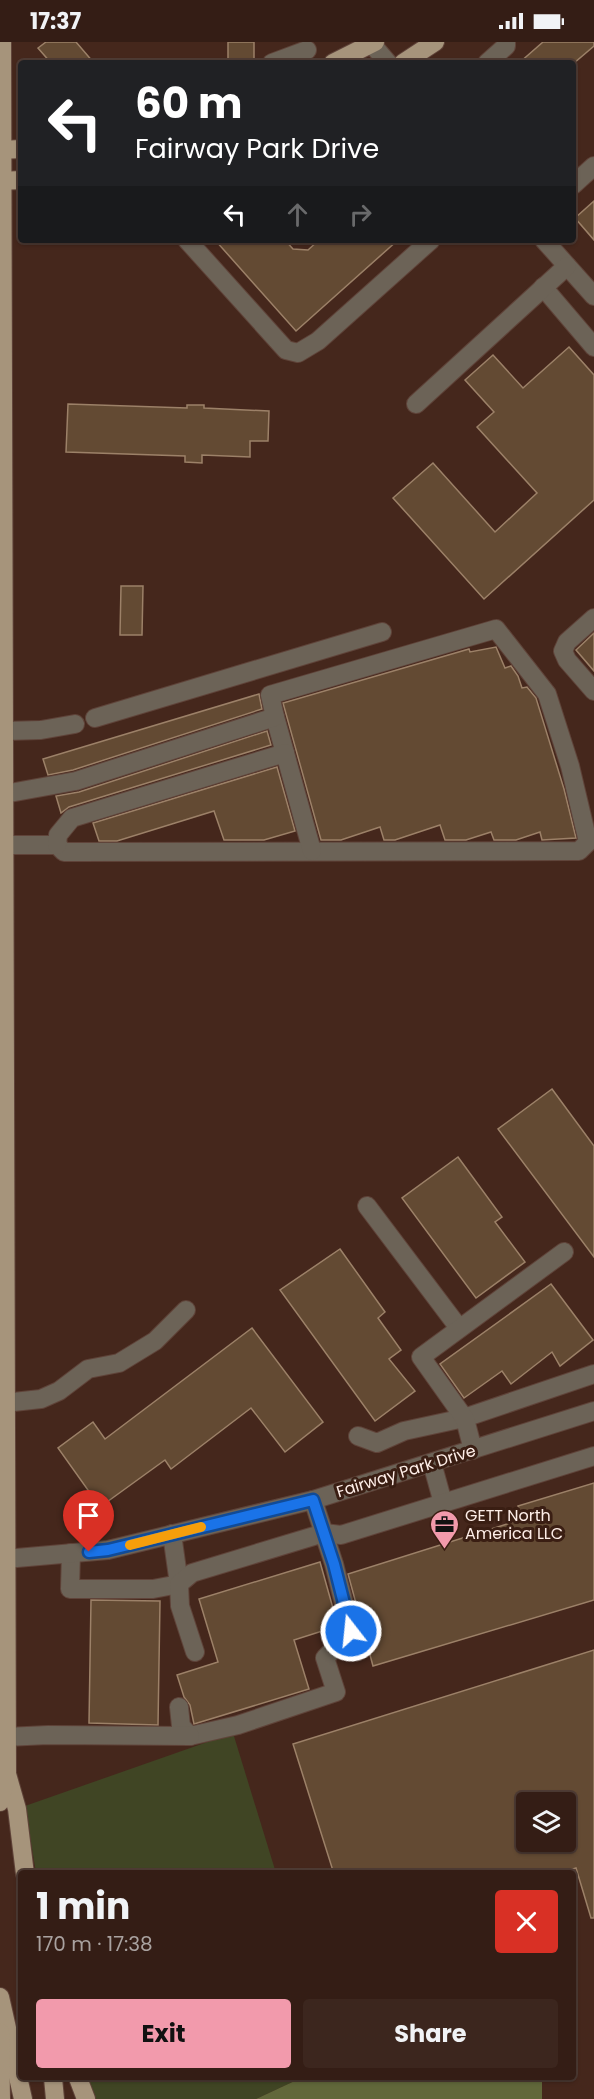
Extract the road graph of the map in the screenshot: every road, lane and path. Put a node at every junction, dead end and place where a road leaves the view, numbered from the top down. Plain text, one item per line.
1 (2, 42) edge
2 (435, 42) edge
3 (372, 43) edge
4 (507, 43) edge
5 (308, 52) edge
6 (282, 60) edge
7 (339, 60) edge
8 (386, 60) edge
9 (408, 60) edge
10 (490, 60) edge
11 (18, 149) edge
12 (1, 150) edge
13 (594, 166) edge
14 (8, 181) edge
15 (576, 182) edge
16 (190, 243) edge
17 (428, 243) edge
18 (547, 243) edge
19 (567, 266) junction
20 (543, 287) junction
21 (594, 296) edge
22 (594, 347) edge
23 (416, 404) dead end
24 (594, 618) edge
25 (382, 632) dead end
26 (594, 691) edge
27 (275, 717) junction
28 (95, 718) dead end
29 (75, 724) dead end
30 (4, 731) junction
31 (285, 753) junction
32 (4, 794) junction
33 (4, 845) junction
34 (57, 845) junction
35 (312, 851) junction
36 (367, 1206) dead end
37 (564, 1252) dead end
38 (186, 1310) dead end
39 (459, 1328) junction
40 (594, 1374) edge
41 (4, 1403) junction
42 (594, 1411) edge
43 (464, 1418) junction
44 (358, 1436) dead end
45 (473, 1450) junction
46 (594, 1456) edge
47 (432, 1463) junction
48 (313, 1500) junction
49 (443, 1503) junction
50 (324, 1533) junction
51 (172, 1534) junction
52 (71, 1554) junction
53 (5, 1559) junction
54 (179, 1584) junction
55 (195, 1652) dead end
56 (179, 1707) dead end
57 (190, 1736) junction
58 (6, 1737) junction
59 (7, 1773) junction
60 (0, 1802) edge
61 (25, 1870) edge
62 (0, 1997) edge
63 (0, 2011) edge
64 (18, 2077) edge
65 (19, 2080) edge
66 (53, 2080) edge
67 (79, 2080) edge
68 (1, 2099) edge
69 (23, 2099) edge
70 (55, 2099) edge
71 (86, 2099) edge

1 - 12 main road
2 - 9 main road
3 - 7 main road
3 - 8 street
4 - 10 street
5 - 6 street
11 - 12 main road
12 - 14 main road
13 - 15 street
14 - 30 main road
16 - 17 street
18 - 19 street
19 - 20 street
19 - 21 street
20 - 22 street
20 - 23 street
24 - 26 street
25 - 28 street
27 - 31 street
27 - 32 street
27 - 35 street
29 - 30 street
30 - 32 main road
31 - 34 street
31 - 35 street
32 - 33 main road
33 - 34 street
33 - 41 main road
34 - 35 street
36 - 39 street
37 - 39 street
38 - 41 street
39 - 43 street
40 - 43 street
41 - 53 main road
42 - 45 street, Fairway Park Drive
43 - 44 street
43 - 45 street
45 - 47 street, Fairway Park Drive
46 - 49 street
47 - 48 street, Fairway Park Drive
47 - 49 street
48 - 50 street
48 - 51 street, Fairway Park Drive
49 - 50 street
50 - 54 street
50 - 57 street
51 - 52 street, Fairway Park Drive
51 - 54 street
52 - 53 street, Fairway Park Drive
52 - 54 street
53 - 58 main road
54 - 55 street
56 - 57 street
57 - 58 street
58 - 59 main road
59 - 60 main road
59 - 61 main road
62 - 64 main road
63 - 68 main road
65 - 69 main road
66 - 70 main road
67 - 71 main road

